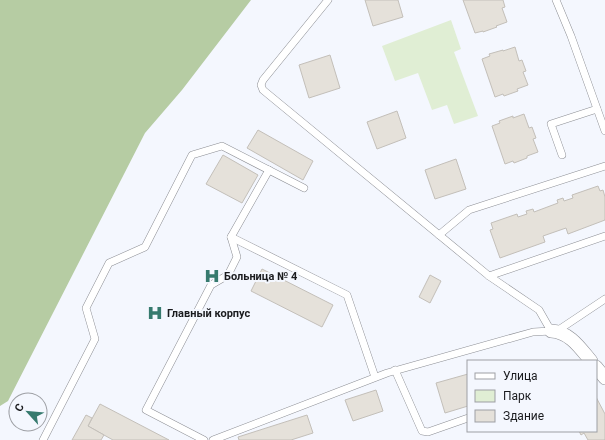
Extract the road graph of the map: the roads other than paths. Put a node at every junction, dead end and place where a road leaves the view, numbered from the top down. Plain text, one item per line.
1 (328, 0) edge
2 (556, 0) edge
3 (597, 109) junction
4 (605, 131) edge
5 (562, 155) dead end
6 (605, 166) edge
7 (269, 170) junction
8 (304, 188) dead end
9 (439, 235) junction
10 (605, 236) edge
11 (231, 237) junction
12 (489, 276) junction
13 (605, 299) edge
14 (554, 331) junction
15 (590, 360) edge
16 (597, 368) edge
17 (395, 370) junction
18 (375, 377) junction
19 (605, 378) edge
20 (467, 418) edge
21 (43, 440) edge
22 (204, 440) edge
23 (213, 440) edge

1 - 9 lane
2 - 3 lane
3 - 4 lane
3 - 5 lane
6 - 9 lane
7 - 8 lane
7 - 11 lane
7 - 21 lane
9 - 12 lane
10 - 12 lane
11 - 18 lane
11 - 22 lane
12 - 14 lane
13 - 14 lane
14 - 15 street
14 - 17 lane
16 - 19 street
17 - 18 lane
17 - 20 lane
18 - 23 lane

